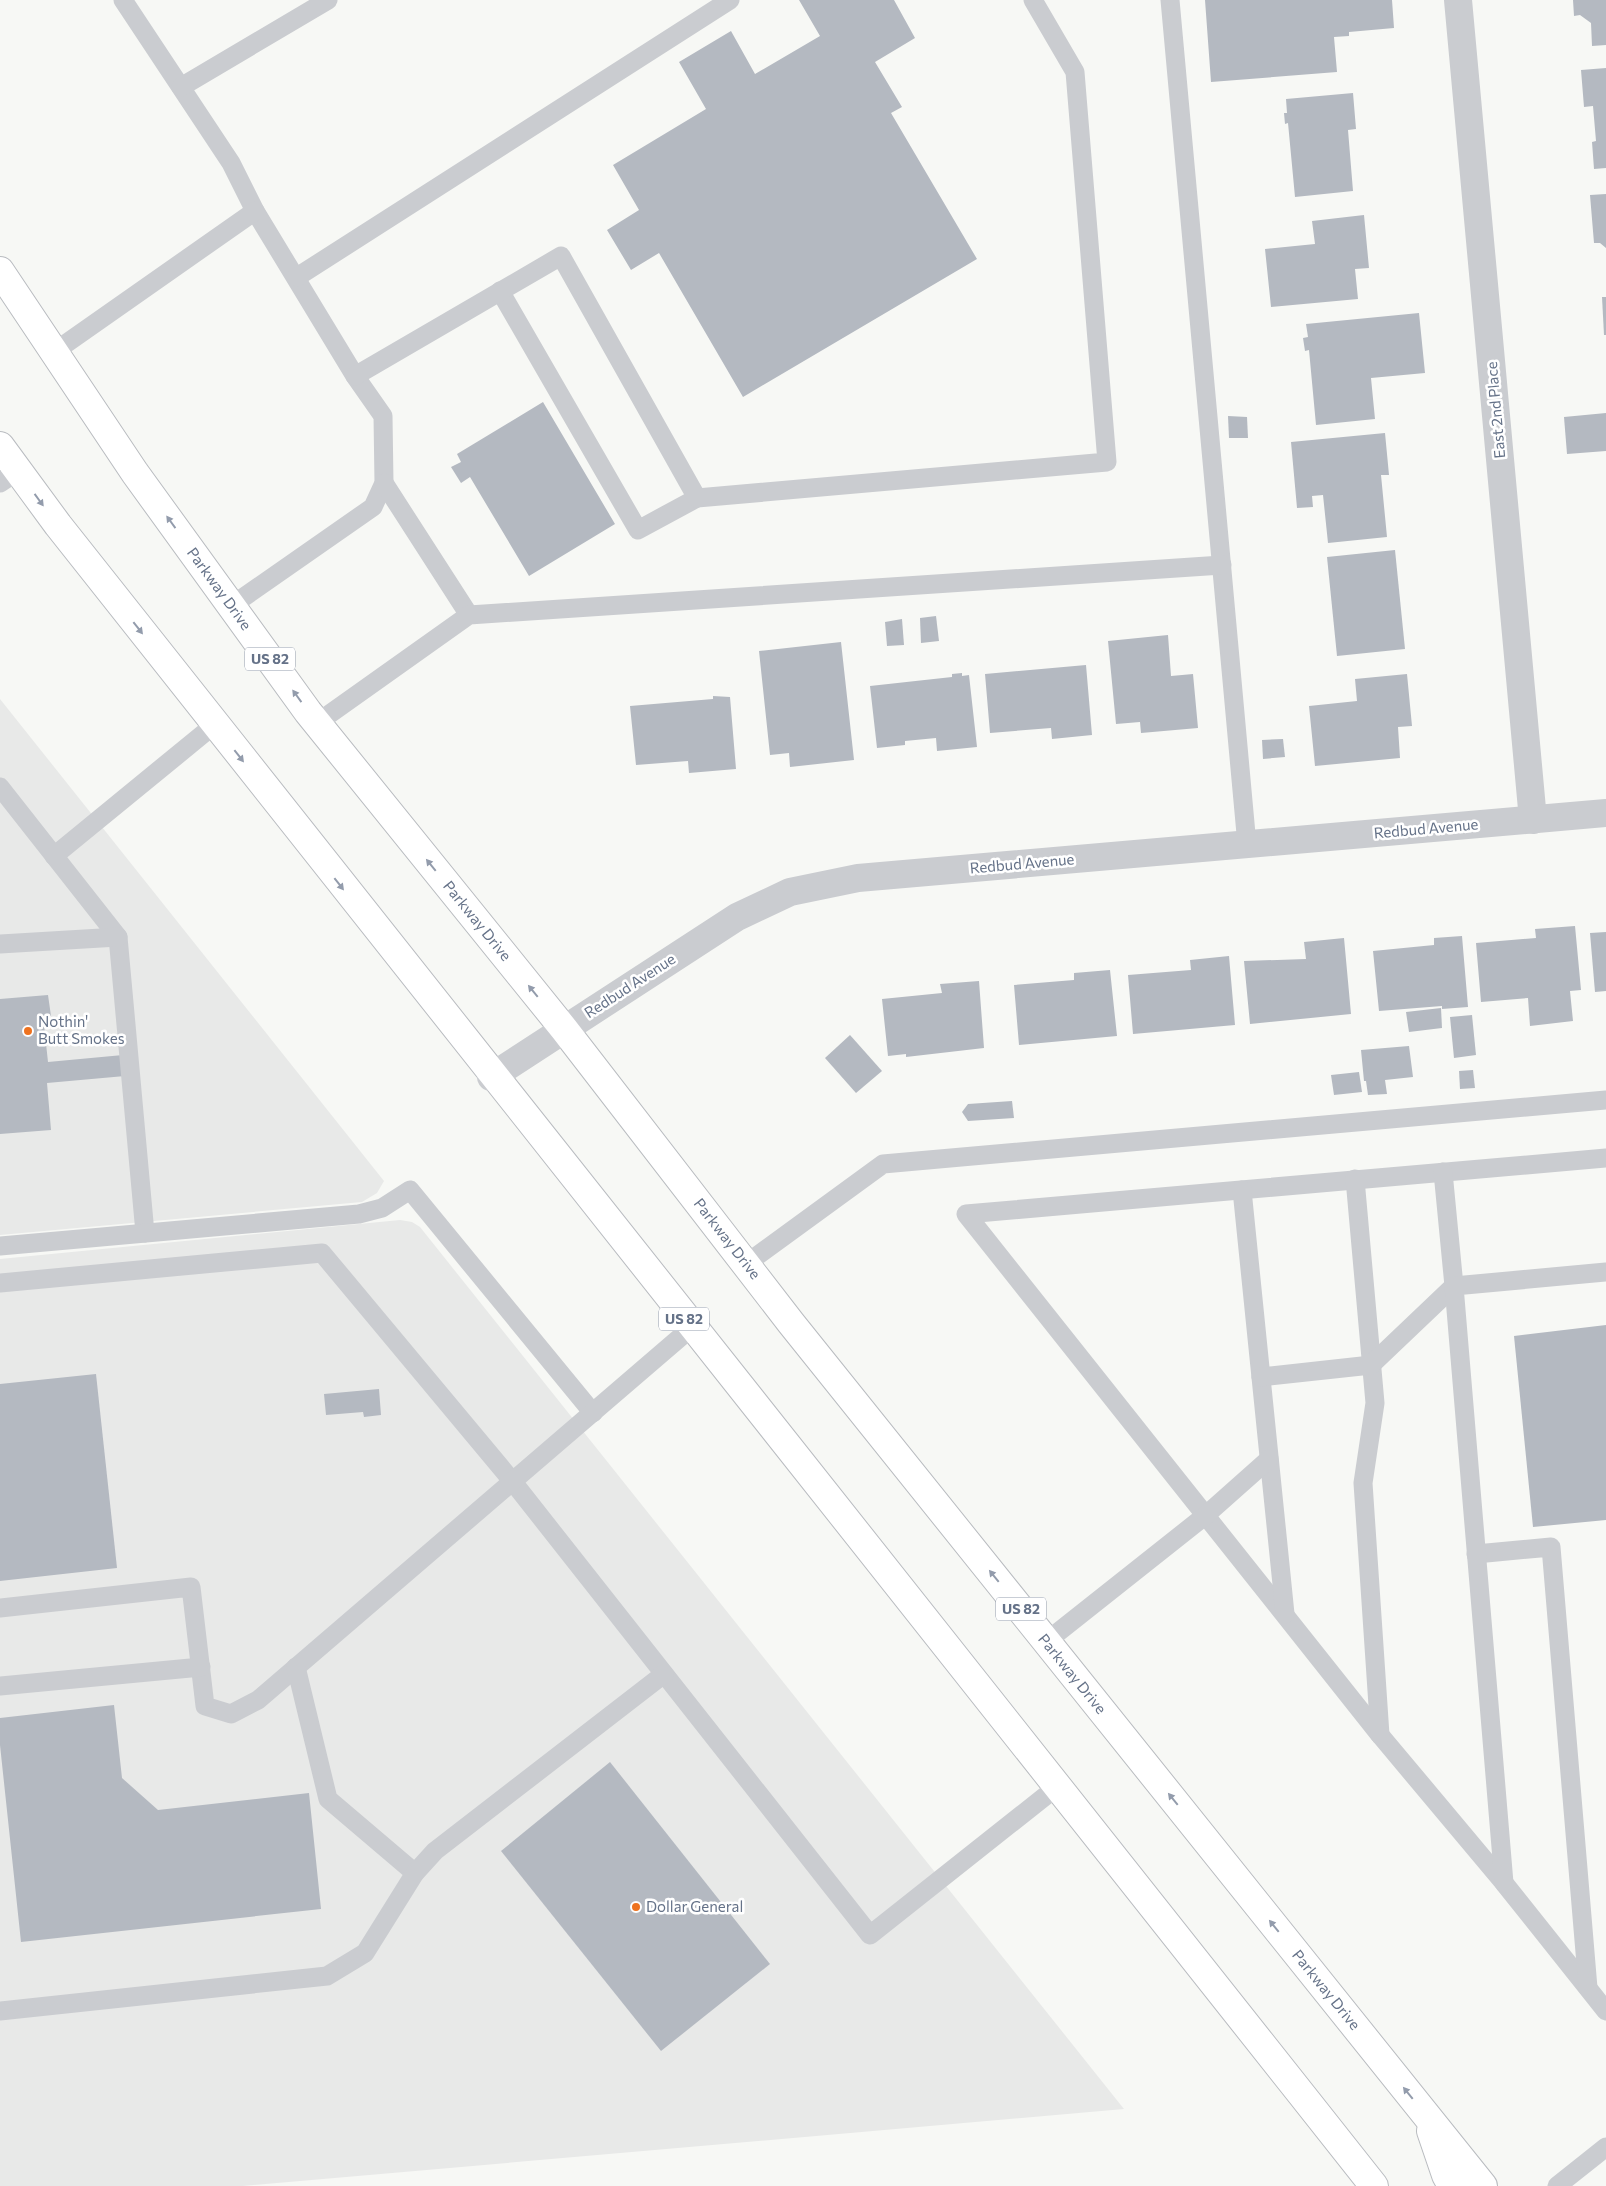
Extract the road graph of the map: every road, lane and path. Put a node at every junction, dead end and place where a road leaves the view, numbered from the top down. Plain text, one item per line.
1 (123, 0) edge
2 (328, 0) edge
3 (730, 0) edge
4 (1033, 0) edge
5 (1170, 0) edge
6 (1458, 0) edge
7 (181, 87) junction
8 (255, 211) junction
9 (0, 271) edge
10 (297, 277) junction
11 (500, 291) junction
12 (54, 352) junction
13 (355, 376) junction
14 (0, 446) edge
15 (9, 477) edge
16 (384, 483) junction
17 (696, 498) junction
18 (1222, 565) junction
19 (231, 606) junction
20 (469, 615) junction
21 (317, 723) junction
22 (214, 725) junction
23 (0, 787) edge
24 (1606, 813) edge
25 (1533, 820) junction
26 (1247, 845) junction
27 (54, 856) junction
28 (118, 938) junction
29 (0, 944) edge
30 (564, 1029) junction
31 (492, 1078) junction
32 (1606, 1100) edge
33 (1606, 1158) edge
34 (1443, 1172) junction
35 (1355, 1179) junction
36 (1242, 1190) junction
37 (145, 1233) junction
38 (0, 1246) edge
39 (746, 1264) junction
40 (1606, 1272) edge
41 (0, 1283) edge
42 (1454, 1286) junction
43 (691, 1328) junction
44 (1372, 1365) junction
45 (1261, 1377) junction
46 (593, 1413) junction
47 (1270, 1459) junction
48 (513, 1482) junction
49 (1206, 1515) junction
50 (1476, 1554) junction
51 (0, 1608) edge
52 (1285, 1614) junction
53 (1047, 1641) junction
54 (201, 1667) junction
55 (296, 1667) junction
56 (664, 1674) junction
57 (0, 1686) edge
58 (1380, 1735) junction
59 (1058, 1786) junction
60 (416, 1873) junction
61 (1504, 1884) junction
62 (1588, 1988) junction
63 (0, 2011) edge
64 (1606, 2011) edge
65 (1426, 2115) junction
66 (1606, 2147) edge
67 (1374, 2186) edge
68 (1452, 2186) edge
69 (1483, 2186) edge
70 (1557, 2186) edge

1 - 7 lane
2 - 7 lane
3 - 10 lane
4 - 17 lane
5 - 18 lane
6 - 25 street, East 2nd Place
7 - 8 lane
8 - 10 lane
8 - 12 lane
9 - 12 highway, Parkway Drive / US 82
10 - 13 lane
11 - 13 lane
11 - 17 lane
11 - 17 lane
19 -> 12 highway, Parkway Drive / US 82
13 - 16 lane
14 - 15 highway, US 82
15 -> 22 highway, US 82
16 - 19 lane
16 - 20 lane
18 - 20 lane
18 - 26 lane
21 -> 19 highway, Parkway Drive / US 82
20 - 21 lane
30 -> 21 highway, Parkway Drive / US 82
22 - 27 lane
22 -> 31 highway, US 82
23 - 27 lane
24 - 25 street, Redbud Avenue
25 - 26 street, Redbud Avenue
26 - 30 street, Redbud Avenue
27 - 28 lane
28 - 29 lane
28 - 37 lane
30 - 31 street, Redbud Avenue
30 - 39 highway, Parkway Drive / US 82
31 - 43 highway, US 82
32 - 39 lane
33 - 34 lane
34 - 35 lane
34 - 42 lane
35 - 36 lane
35 - 44 lane
36 - 45 lane
36 - 49 lane
37 - 38 lane
37 - 46 lane
53 -> 39 highway, Parkway Drive / US 82
40 - 42 lane
41 - 48 lane
42 - 44 lane
42 - 50 lane
43 - 46 lane
43 - 59 highway, US 82
44 - 45 lane
44 - 58 lane
45 - 47 lane
46 - 48 lane
47 - 49 lane
47 - 52 lane
48 - 55 lane
48 - 56 lane
49 - 52 lane
49 - 53 lane
50 - 61 lane
50 - 62 lane
51 - 54 lane
52 - 58 lane
65 -> 53 highway, Parkway Drive / US 82
54 - 55 lane
54 - 57 lane
55 - 60 lane
56 - 59 lane
56 - 60 lane
58 - 61 lane
59 - 67 highway, US 82
60 - 63 lane
61 - 62 lane
62 - 64 lane
65 - 68 highway
65 - 69 highway, Parkway Drive / US 82
66 - 70 lane

